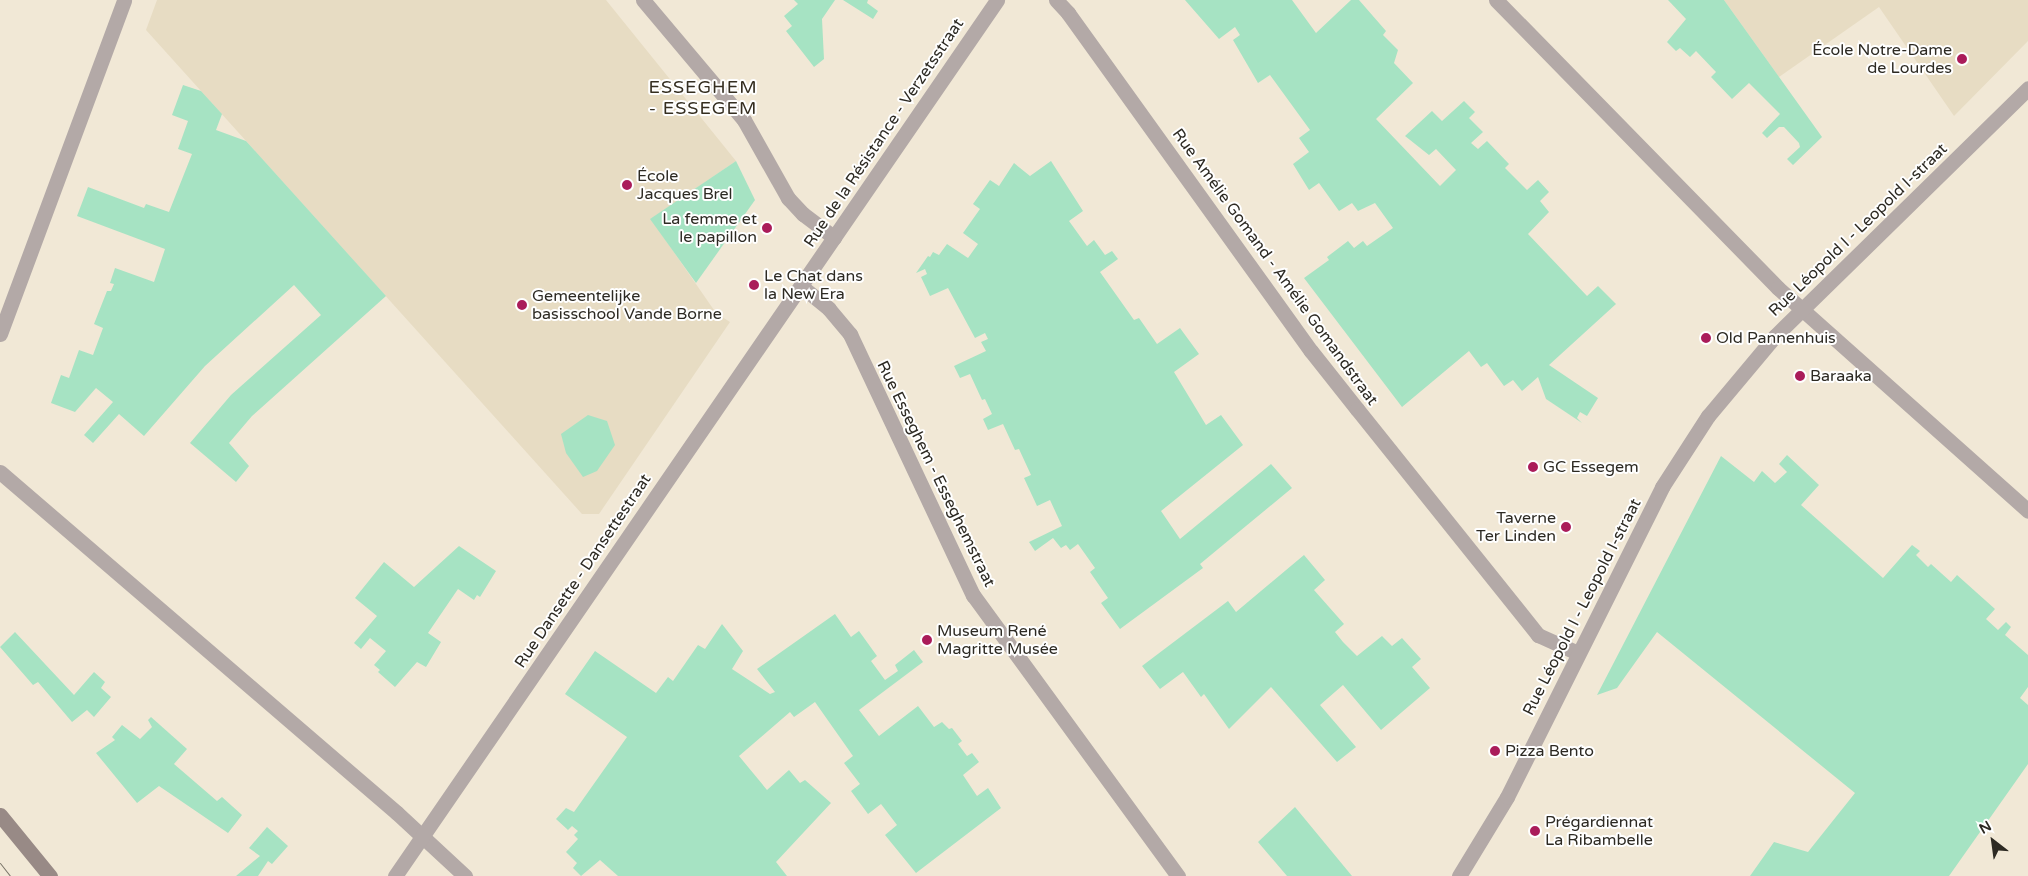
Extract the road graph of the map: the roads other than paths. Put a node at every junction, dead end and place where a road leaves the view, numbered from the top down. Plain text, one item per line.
1 (124, 0) edge
2 (643, 0) edge
3 (997, 0) edge
4 (1056, 0) edge
5 (1496, 0) edge
6 (2028, 88) edge
7 (834, 237) junction
8 (801, 286) junction
9 (1801, 310) junction
10 (0, 334) edge
11 (0, 472) edge
12 (2028, 512) edge
13 (1578, 653) junction
14 (0, 815) edge
15 (422, 836) junction
16 (50, 876) edge
17 (395, 876) edge
18 (465, 876) edge
19 (1178, 876) edge
20 (1459, 876) edge

1 - 10 street
2 - 7 street
3 - 7 street, Rue de la Résistance - Verzetsstraat
4 - 13 street, Rue Amélie Gomand - Amélie Gomandstraat
5 - 9 street
6 - 9 street, Rue Léopold I - Leopold I-straat
7 - 8 street, Rue de la Résistance - Verzetsstraat
8 - 15 street, Rue Dansette - Dansettestraat
8 - 19 street, Rue Esseghem - Esseghemstraat
9 - 12 street
9 - 13 street, Rue Léopold I - Leopold I-straat
11 - 15 street
13 - 20 street, Rue Léopold I - Leopold I-straat
14 - 16 street
15 - 17 street, Rue Dansette - Dansettestraat
15 - 18 street

